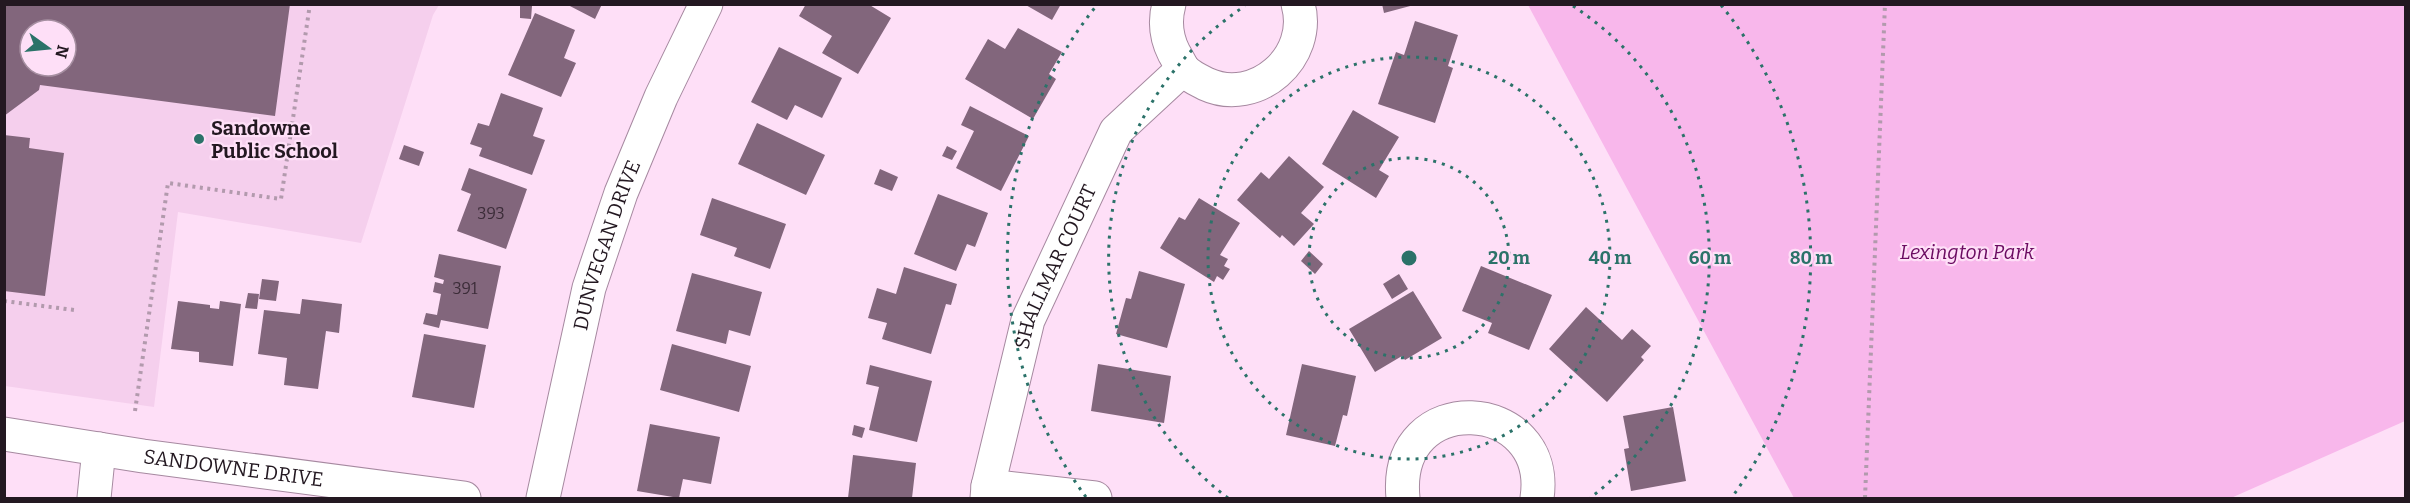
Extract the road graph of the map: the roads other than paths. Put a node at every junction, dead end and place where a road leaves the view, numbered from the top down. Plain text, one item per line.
1 (706, 4) edge
2 (1169, 4) edge
3 (1298, 4) edge
4 (1183, 69) junction
5 (4, 435) edge
6 (99, 449) junction
7 (987, 492) edge
8 (94, 498) edge
9 (464, 498) edge
10 (543, 498) edge
11 (1095, 498) edge
12 (1403, 498) edge
13 (1537, 498) edge

1 - 10 street, DUNVEGAN DRIVE
2 - 4 street
3 - 4 street
4 - 7 street, SHALLMAR COURT
5 - 6 street, SANDOWNE DRIVE
6 - 8 street
6 - 9 street, SANDOWNE DRIVE
7 - 11 street
12 - 13 street

